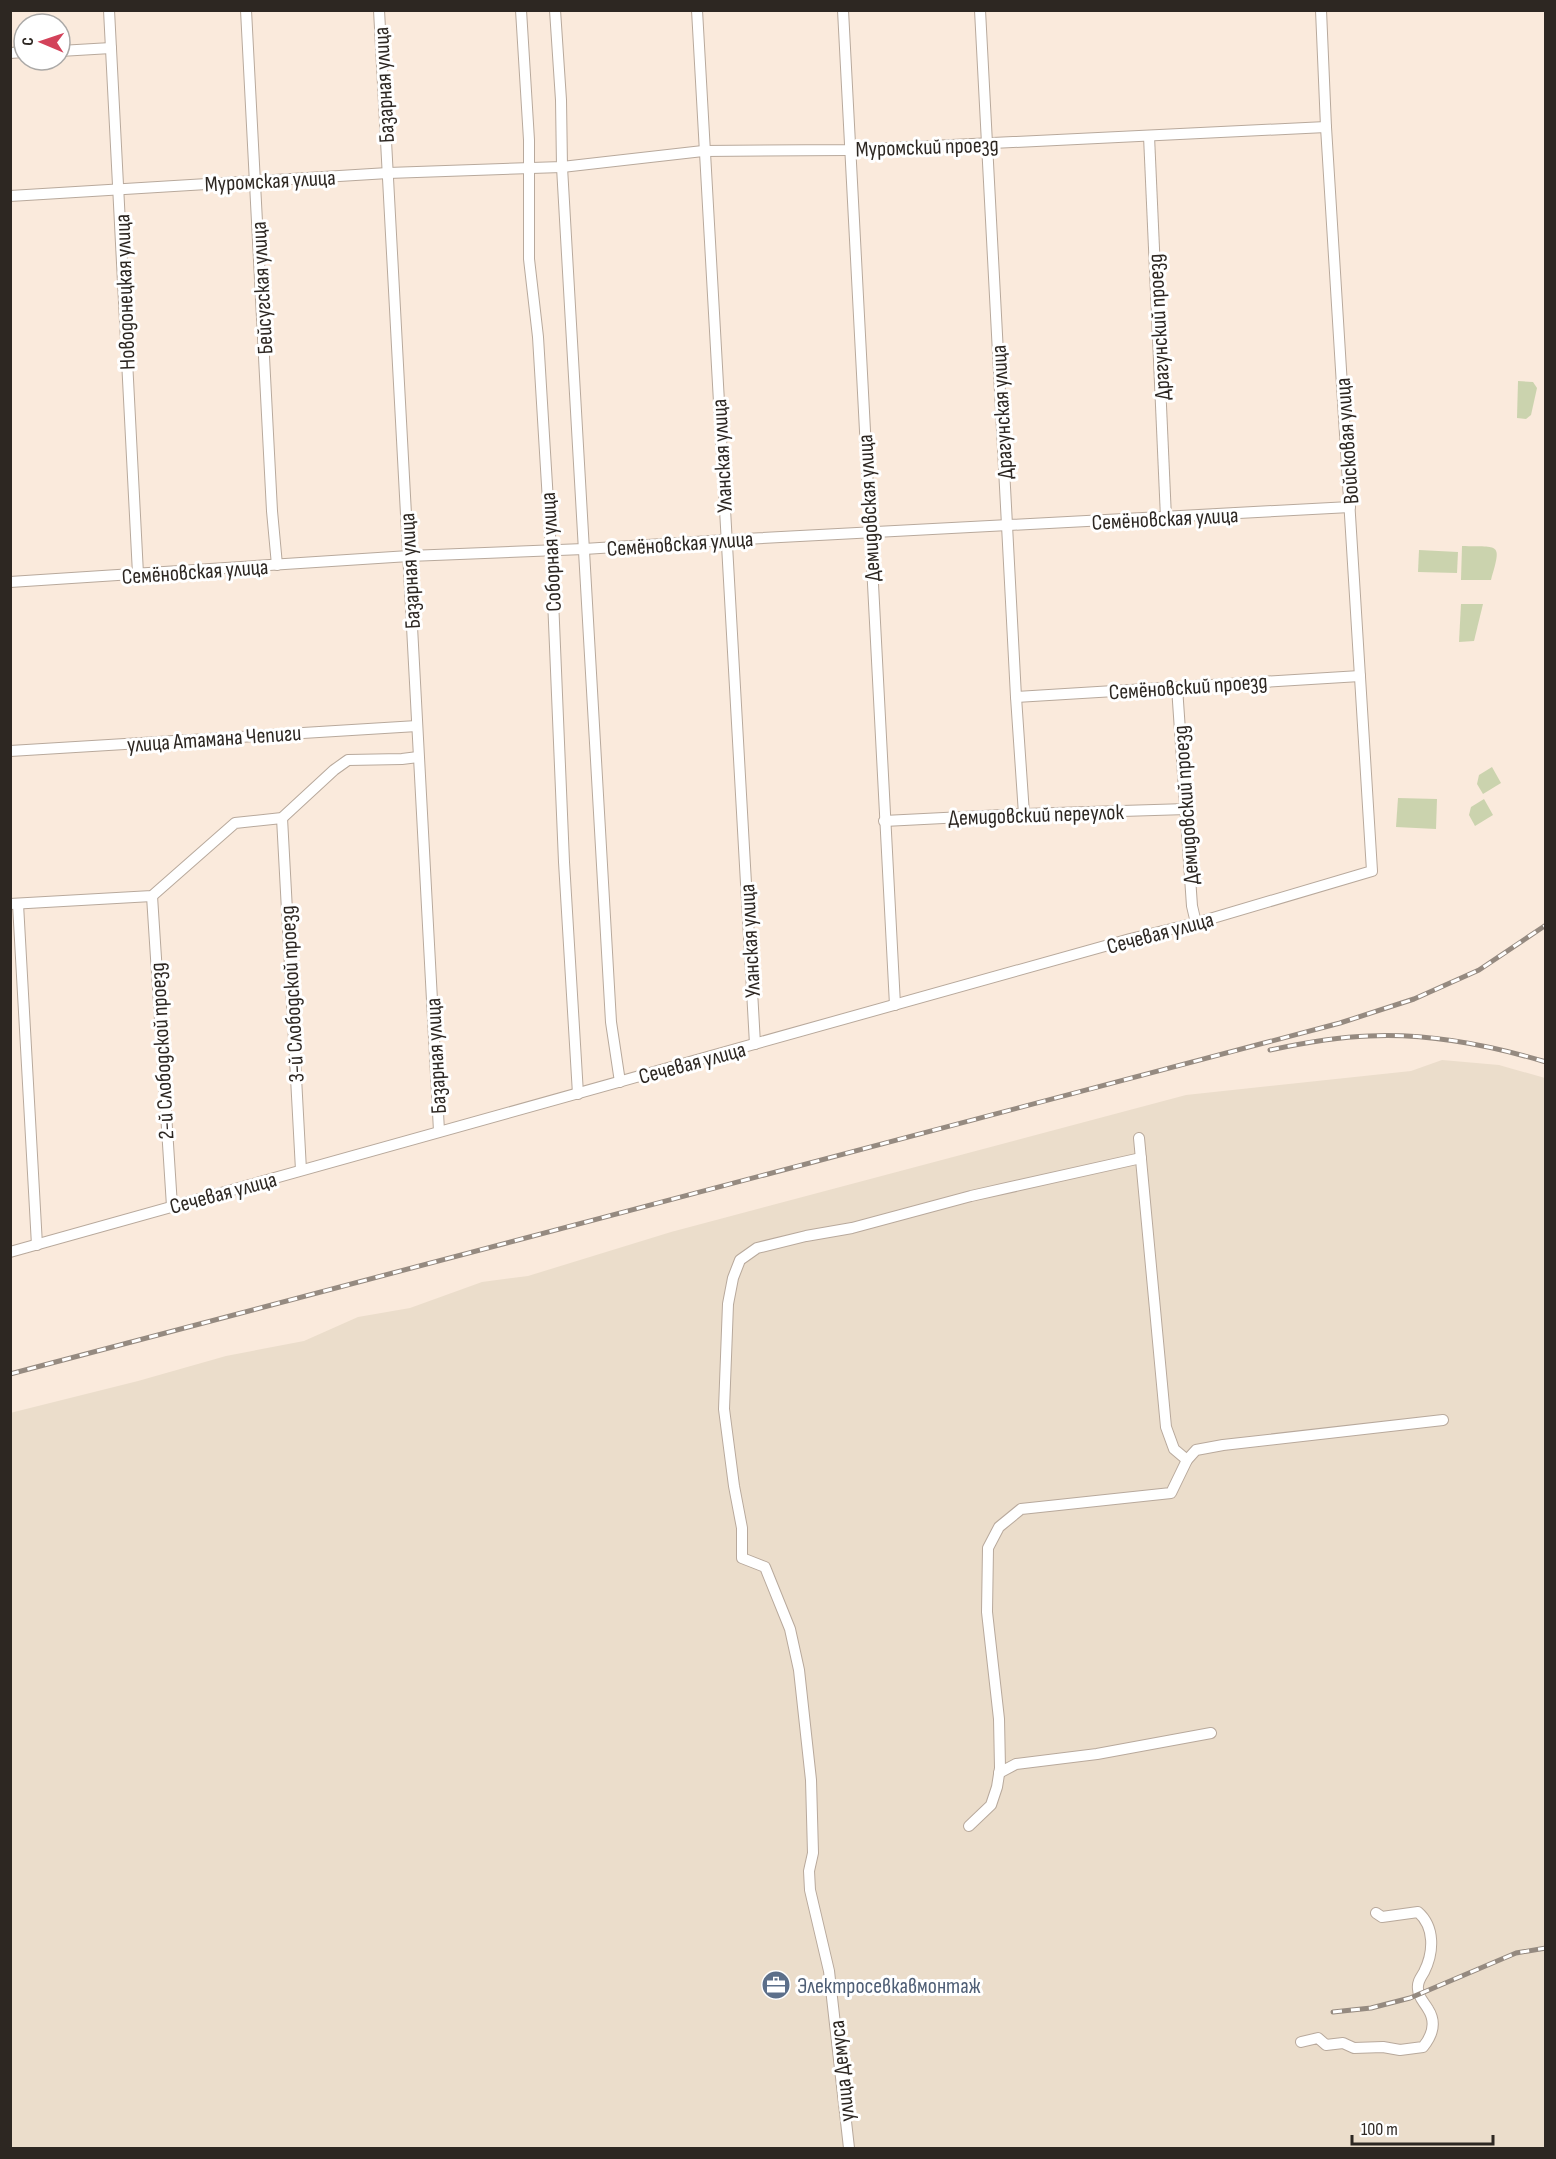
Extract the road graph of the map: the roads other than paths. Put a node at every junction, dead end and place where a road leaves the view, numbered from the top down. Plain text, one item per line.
1 (109, 10) edge
2 (246, 10) edge
3 (379, 10) edge
4 (521, 10) edge
5 (555, 10) edge
6 (697, 10) edge
7 (843, 10) edge
8 (980, 10) edge
9 (1321, 10) edge
10 (111, 48) junction
11 (72, 50) edge
12 (1326, 127) junction
13 (1149, 135) junction
14 (986, 144) junction
15 (849, 150) junction
16 (703, 151) junction
17 (562, 167) junction
18 (529, 168) junction
19 (388, 173) junction
20 (256, 181) junction
21 (119, 189) junction
22 (10, 196) edge
23 (1350, 507) junction
24 (1166, 518) junction
25 (1007, 526) junction
26 (869, 534) junction
27 (726, 540) junction
28 (584, 549) junction
29 (550, 550) junction
30 (409, 556) junction
31 (277, 565) junction
32 (138, 574) junction
33 (10, 582) edge
34 (1360, 675) junction
35 (1177, 687) junction
36 (1016, 697) junction
37 (417, 726) junction
38 (10, 751) edge
39 (418, 757) junction
40 (1187, 809) junction
41 (1024, 814) junction
42 (282, 818) junction
43 (884, 821) junction
44 (1372, 871) joint
45 (152, 896) junction
46 (14, 904) edge
47 (1196, 923) junction
48 (895, 1005) junction
49 (755, 1044) junction
50 (620, 1082) junction
51 (578, 1094) junction
52 (439, 1131) junction
53 (1139, 1138) dead end
54 (1141, 1158) junction
55 (301, 1170) junction
56 (172, 1206) junction
57 (37, 1245) junction
58 (10, 1252) edge
59 (1443, 1420) dead end
60 (1187, 1460) junction
61 (1211, 1733) dead end
62 (999, 1773) junction
63 (969, 1826) dead end
64 (1376, 1913) dead end
65 (1301, 2042) dead end
66 (849, 2148) edge

1 - 10 street, Новодонецкая улица
2 - 20 street, Бейсугская улица
3 - 19 street, Базарная улица
4 - 18 street, Соборная улица
5 - 17 street
6 - 16 street, Уланская улица
7 - 15 street, Демидовская улица
8 - 14 street, Драгунская улица
9 - 12 street, Войсковая улица
10 - 11 street
10 - 21 street, Новодонецкая улица
12 - 13 street, Муромский проезд
12 - 23 street, Войсковая улица
13 - 14 street, Муромский проезд
13 - 24 street, Драгунский проезд
14 - 15 street, Муромский проезд
14 - 25 street, Драгунская улица
15 - 16 street, Муромский проезд
15 - 26 street, Демидовская улица
16 - 17 street, Муромский проезд
16 - 27 street, Уланская улица
17 - 18 street, Муромский проезд
17 - 28 street
18 - 19 street, Муромская улица
18 - 29 street, Соборная улица
19 - 20 street, Муромская улица
19 - 30 street, Базарная улица
20 - 21 street, Муромская улица
20 - 31 street, Бейсугская улица
21 - 22 street, Муромская улица
21 - 32 street, Новодонецкая улица
23 - 24 street, Семёновская улица
23 - 34 street, Войсковая улица
24 - 25 street, Семёновская улица
25 - 26 street, Семёновская улица
25 - 36 street, Драгунская улица
26 - 27 street, Семёновская улица
26 - 43 street, Демидовская улица
27 - 28 street, Семёновская улица
27 - 49 street, Уланская улица
28 - 29 street, Семёновская улица
28 - 50 street
29 - 30 street, Семёновская улица
29 - 51 street, Соборная улица
30 - 31 street, Семёновская улица
30 - 37 street, Базарная улица
31 - 32 street, Семёновская улица
32 - 33 street, Семёновская улица
34 - 35 street, Семёновский проезд
34 - 44 street, Войсковая улица
35 - 36 street, Семёновский проезд
35 - 40 street, Демидовский проезд
36 - 41 street, Драгунская улица
37 - 38 street, улица Атамана Чепиги
37 - 39 street, Базарная улица
39 - 42 street
39 - 52 street, Базарная улица
40 - 41 street, Демидовский переулок
40 - 47 street, Демидовский проезд
41 - 43 street, Демидовский переулок
42 - 45 street
42 - 55 street, 3-й Слободской проезд
43 - 48 street, Демидовская улица
44 - 47 street, Сечевая улица
45 - 46 street
45 - 56 street, 2-й Слободской проезд
46 - 57 street
47 - 48 street, Сечевая улица
48 - 49 street, Сечевая улица
49 - 50 street, Сечевая улица
50 - 51 street, Сечевая улица
51 - 52 street, Сечевая улица
52 - 55 street, Сечевая улица
53 - 54 street
54 - 60 street
54 - 66 street, улица Демуса
55 - 56 street, Сечевая улица
56 - 57 street, Сечевая улица
57 - 58 street, Сечевая улица
59 - 60 street
60 - 62 street
61 - 62 street
62 - 63 street
64 - 65 street

